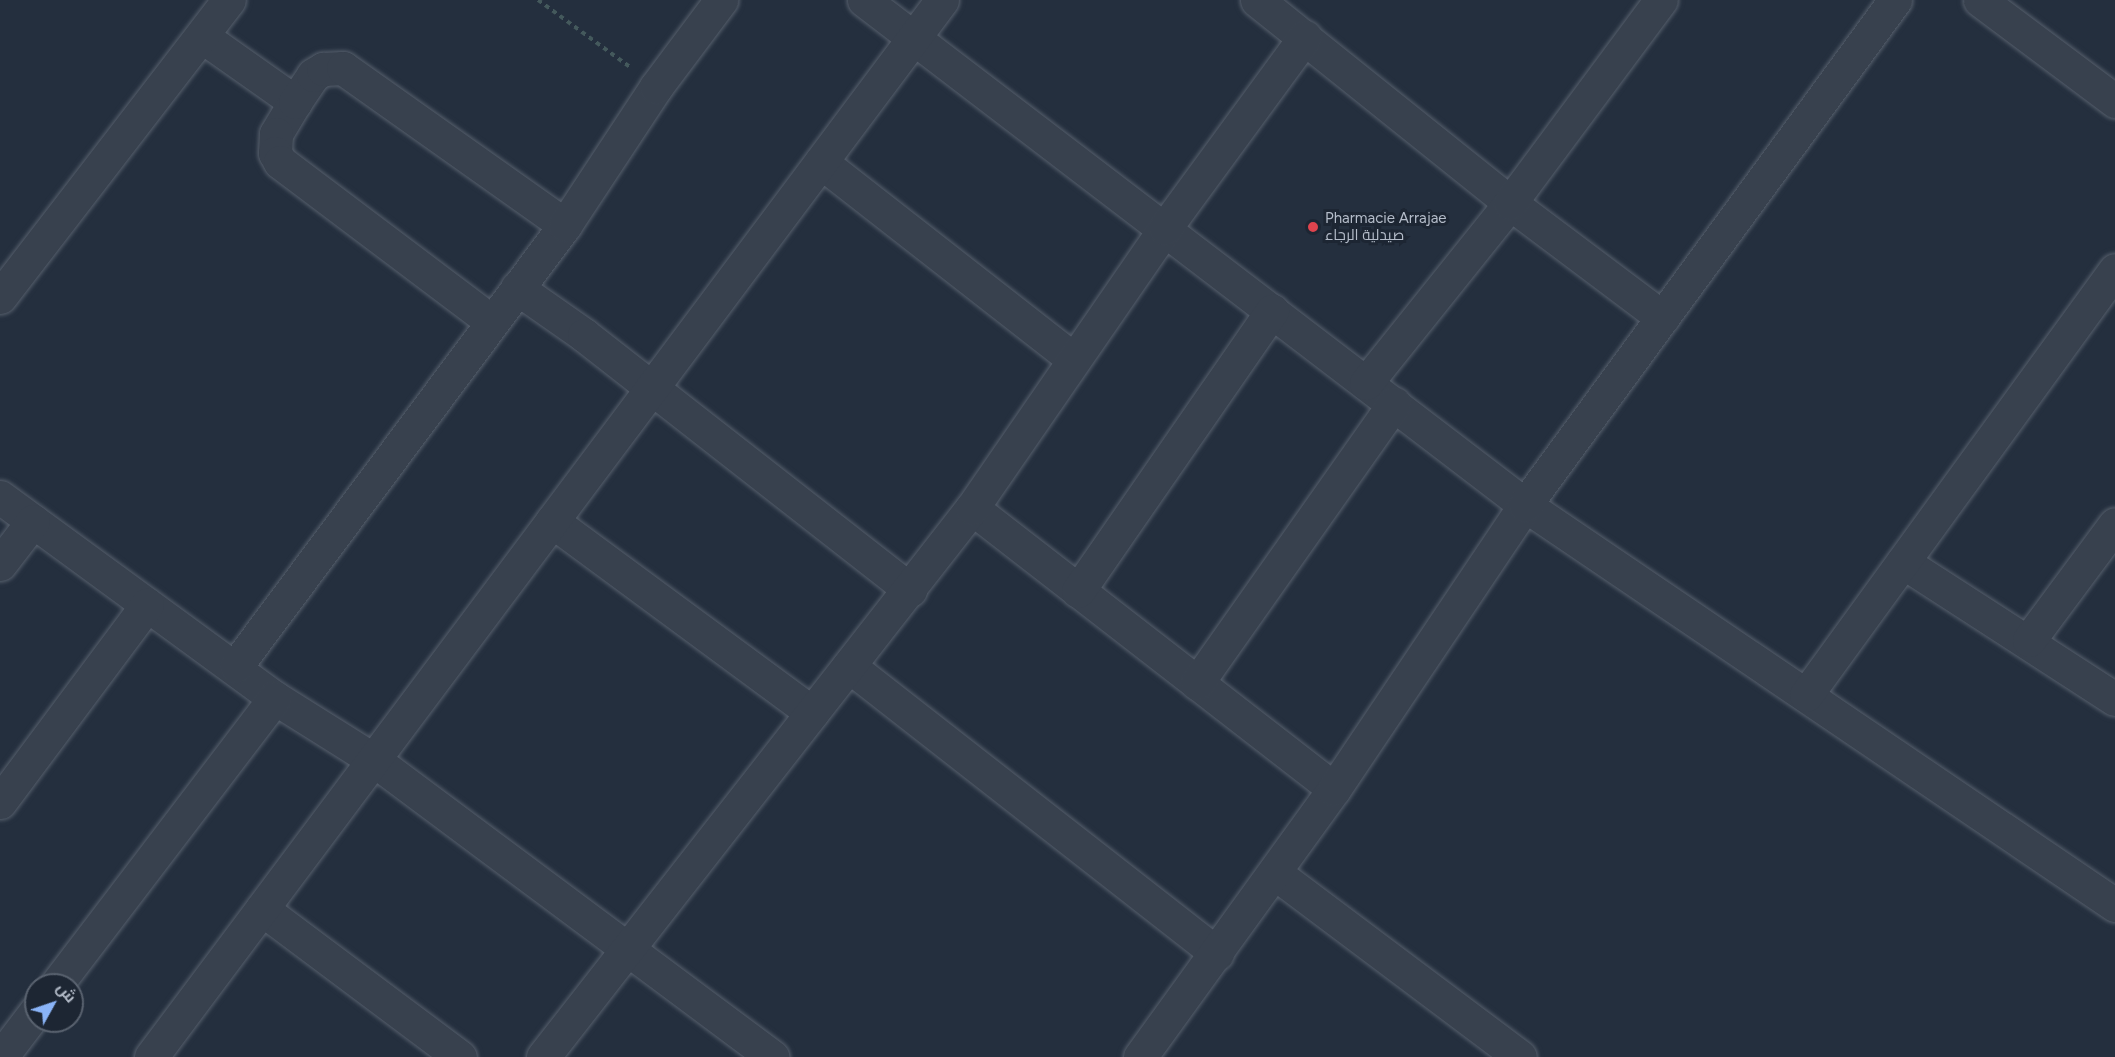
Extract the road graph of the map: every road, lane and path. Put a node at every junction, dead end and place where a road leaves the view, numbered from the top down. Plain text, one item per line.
1 (229, 0) edge
2 (538, 0) edge
3 (721, 0) edge
4 (864, 0) edge
5 (942, 0) edge
6 (1257, 0) edge
7 (1661, 0) edge
8 (1895, 0) edge
9 (1980, 0) edge
10 (203, 37) junction
11 (915, 37) junction
12 (1305, 37) junction
13 (656, 87) junction
14 (2114, 99) edge
15 (296, 102) junction
16 (821, 162) junction
17 (1510, 203) junction
18 (565, 225) junction
19 (1165, 228) junction
20 (2115, 270) edge
21 (517, 288) junction
22 (0, 297) edge
23 (1272, 311) junction
24 (1664, 318) junction
25 (491, 321) junction
26 (1074, 359) junction
27 (1366, 383) junction
28 (650, 390) junction
29 (1394, 404) junction
30 (0, 496) edge
31 (1526, 505) junction
32 (972, 508) junction
33 (33, 521) junction
34 (552, 521) junction
35 (2115, 524) edge
36 (1903, 562) junction
37 (0, 564) edge
38 (910, 590) junction
39 (1078, 591) junction
40 (147, 605) junction
41 (2029, 640) junction
42 (236, 666) junction
43 (849, 666) junction
44 (1197, 683) junction
45 (1806, 695) junction
46 (275, 698) junction
47 (2115, 699) edge
48 (812, 713) junction
49 (374, 760) junction
50 (1334, 789) junction
51 (0, 802) edge
52 (1275, 873) junction
53 (2115, 905) edge
54 (262, 909) junction
55 (628, 946) junction
56 (1217, 953) junction
57 (65, 973) edge
58 (24, 1027) edge
59 (740, 1047) edge
60 (4, 1054) edge
61 (151, 1057) edge
62 (460, 1057) edge
63 (543, 1057) edge
64 (772, 1057) edge
65 (1140, 1057) edge
66 (1520, 1057) edge

1 - 10 street
2 - 13 path
3 - 13 street
4 - 11 street
5 - 11 street
6 - 12 street
7 - 17 street
8 - 24 street
9 - 14 street
10 - 15 street
10 - 22 street
11 - 16 street
11 - 19 street
12 - 17 street
12 - 19 street
13 - 18 street
15 - 18 street
15 - 25 street
16 - 26 street
16 - 28 street
17 - 24 street
17 - 27 street
18 - 21 street
19 - 23 street
19 - 26 street
20 - 36 street
21 - 25 street
21 - 28 street
23 - 27 street
23 - 39 street
24 - 31 street
25 - 42 street
26 - 32 street
27 - 29 street
28 - 34 street
28 - 38 street
29 - 31 street
29 - 44 street
30 - 33 street
31 - 45 street
31 - 50 street
32 - 38 street
32 - 39 street
33 - 37 street
33 - 40 street
34 - 48 street
34 - 49 street
35 - 41 street
36 - 41 street
36 - 45 street
38 - 43 street
39 - 44 street
40 - 42 street
40 - 51 street
41 - 47 street
42 - 46 street
43 - 48 street
43 - 56 street
44 - 50 street
45 - 53 street
46 - 49 street
46 - 57 street
48 - 55 street
49 - 54 street
49 - 55 street
50 - 52 street
52 - 56 street
52 - 66 street
54 - 61 street
54 - 62 street
55 - 59 street
55 - 63 street
56 - 65 street
58 - 60 street
59 - 64 street

